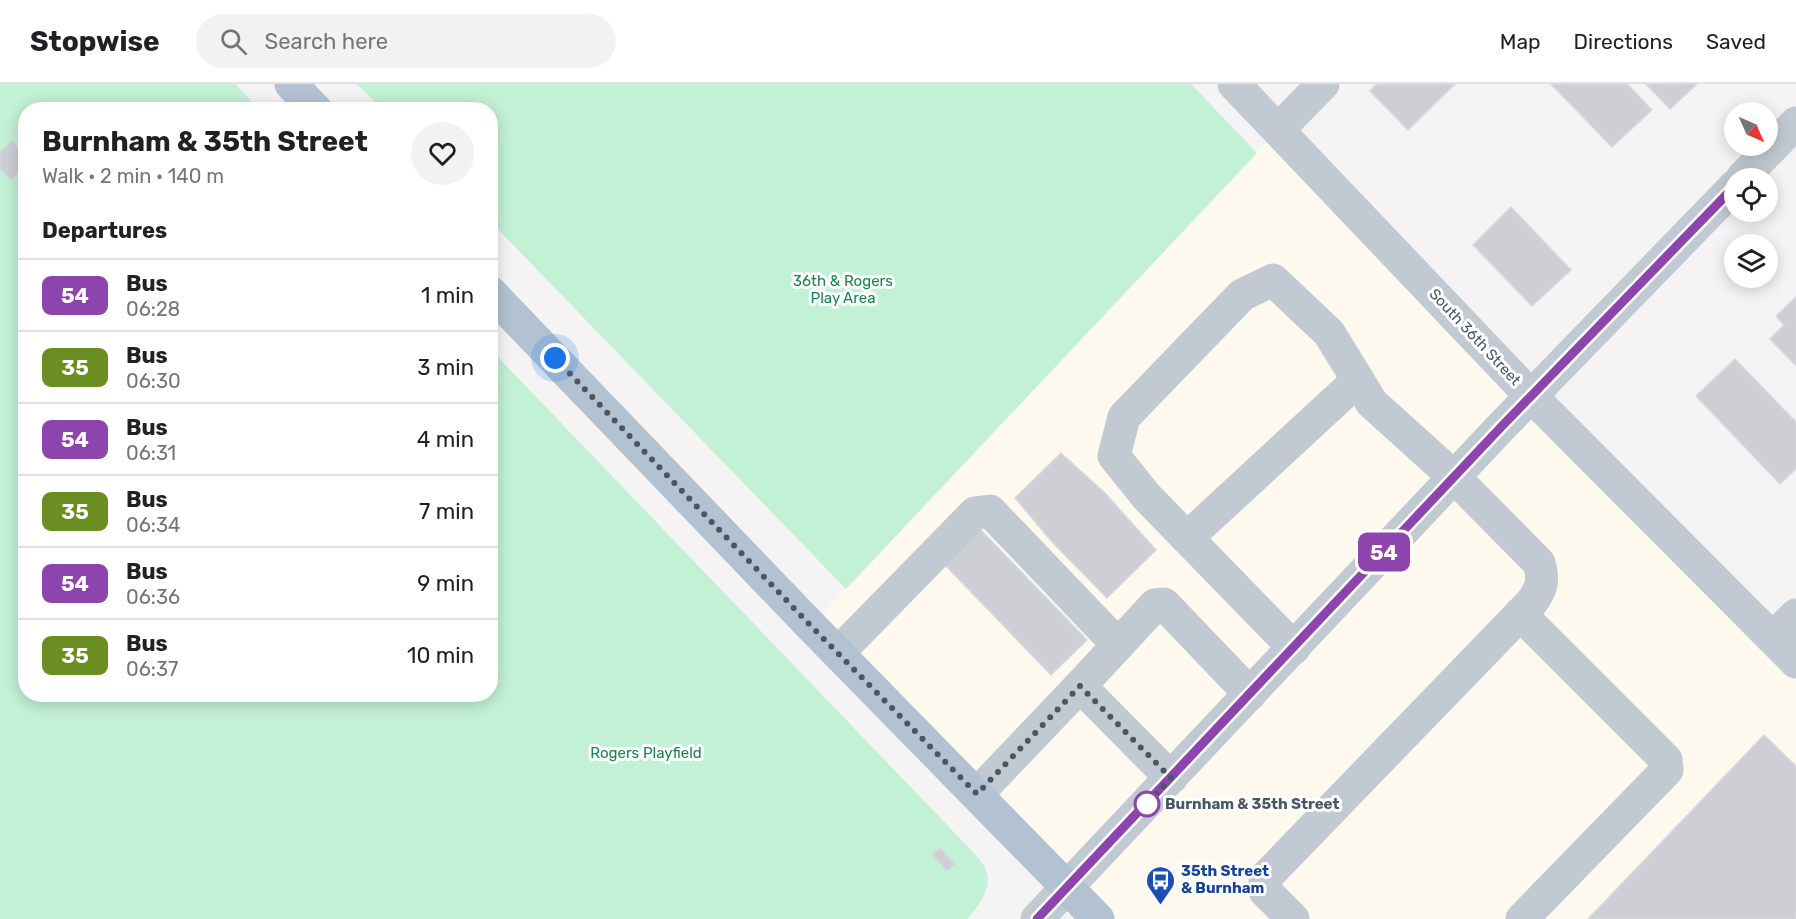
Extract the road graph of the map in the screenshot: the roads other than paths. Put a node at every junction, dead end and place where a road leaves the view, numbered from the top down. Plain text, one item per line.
1 (291, 84) edge
2 (1234, 84) edge
3 (1323, 84) edge
4 (308, 102) edge
5 (1796, 123) edge
6 (1278, 130) junction
7 (1752, 168) edge
8 (1724, 197) edge
9 (498, 300) edge
10 (1358, 380) junction
11 (1531, 396) junction
12 (1454, 477) junction
13 (1187, 538) junction
14 (1520, 614) junction
15 (1796, 615) edge
16 (1773, 638) junction
17 (1118, 645) junction
18 (1294, 648) junction
19 (838, 653) junction
20 (1796, 662) edge
21 (1080, 686) junction
22 (1250, 694) junction
23 (1171, 778) junction
24 (977, 794) junction
25 (1068, 887) junction
26 (1037, 919) edge
27 (1098, 919) edge
28 (1293, 919) edge
29 (1522, 919) edge

1 - 4 main road
2 - 6 street, South 36th Street
3 - 6 street
5 - 7 street
6 - 11 street, South 36th Street
8 - 11 street
9 - 19 main road
10 - 12 street
10 - 13 street
10 - 13 street
11 - 12 street
11 - 16 street, South 36th Street
12 - 14 street
12 - 18 street
13 - 18 street
14 - 28 street
14 - 29 street
15 - 16 street
16 - 20 street, South 36th Street
17 - 19 street
17 - 21 street
17 - 22 street
18 - 22 street
19 - 24 main road
21 - 23 street
21 - 24 street
22 - 23 street
23 - 25 street
24 - 25 main road
25 - 26 street
25 - 27 main road

